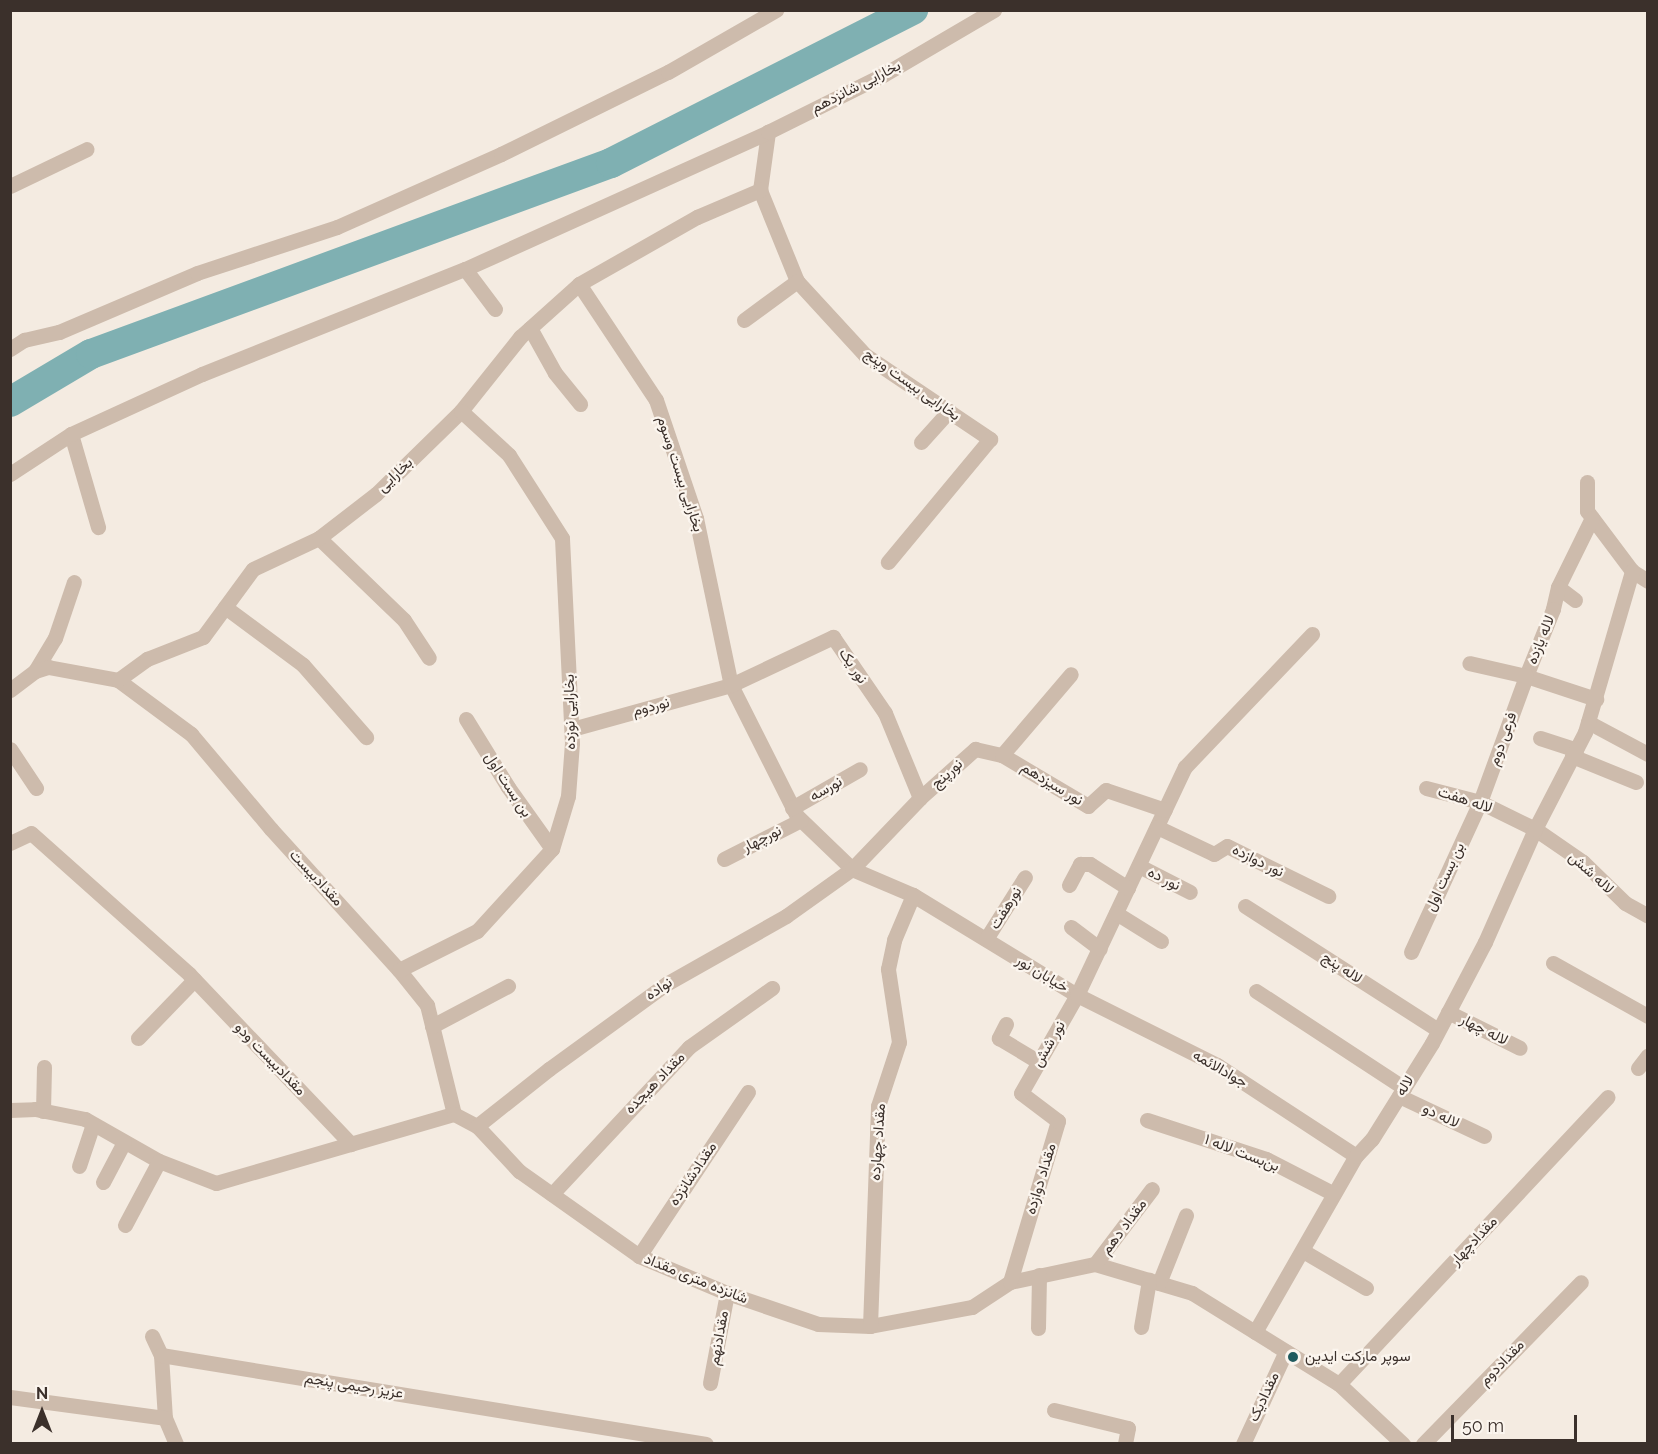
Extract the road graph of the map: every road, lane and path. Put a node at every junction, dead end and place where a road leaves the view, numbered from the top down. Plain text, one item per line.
1 (776, 10) edge
2 (994, 10) edge
3 (768, 132) junction
4 (87, 149) dead end
5 (10, 186) edge
6 (760, 190) junction
7 (465, 269) junction
8 (797, 281) junction
9 (579, 284) junction
10 (495, 309) dead end
11 (744, 320) dead end
12 (530, 328) junction
13 (10, 349) edge
14 (580, 404) dead end
15 (461, 411) junction
16 (949, 411) junction
17 (71, 434) junction
18 (921, 442) dead end
19 (10, 474) edge
20 (1587, 482) dead end
21 (1592, 518) junction
22 (98, 527) dead end
23 (319, 537) junction
24 (888, 562) dead end
25 (1632, 570) junction
26 (1647, 581) edge
27 (74, 582) dead end
28 (1558, 587) junction
29 (1575, 600) dead end
30 (225, 607) junction
31 (1312, 634) dead end
32 (429, 658) dead end
33 (1469, 663) dead end
34 (35, 671) junction
35 (1071, 674) dead end
36 (1526, 676) junction
37 (118, 680) junction
38 (731, 686) junction
39 (10, 690) edge
40 (1596, 699) junction
41 (466, 719) dead end
42 (1588, 722) junction
43 (572, 729) junction
44 (366, 737) dead end
45 (1540, 738) dead end
46 (10, 749) edge
47 (1574, 753) junction
48 (1647, 754) edge
49 (1002, 755) junction
50 (860, 769) dead end
51 (1636, 783) dead end
52 (36, 788) dead end
53 (1426, 788) dead end
54 (920, 798) junction
55 (1480, 802) junction
56 (1165, 810) junction
57 (796, 814) junction
58 (1157, 827) junction
59 (1535, 829) junction
60 (10, 843) edge
61 (552, 849) junction
62 (724, 859) dead end
63 (1139, 866) junction
64 (852, 869) junction
65 (1025, 877) dead end
66 (1069, 885) dead end
67 (1128, 888) junction
68 (1190, 892) dead end
69 (913, 895) junction
70 (1328, 896) dead end
71 (1245, 906) dead end
72 (1116, 913) junction
73 (1647, 916) edge
74 (1071, 927) dead end
75 (986, 939) junction
76 (1161, 941) dead end
77 (1100, 949) junction
78 (1411, 952) dead end
79 (1553, 963) dead end
80 (399, 970) junction
81 (192, 977) junction
82 (508, 986) dead end
83 (772, 988) dead end
84 (1256, 991) dead end
85 (1077, 995) junction
86 (1448, 1012) junction
87 (1647, 1016) edge
88 (1006, 1024) dead end
89 (432, 1026) junction
90 (1438, 1030) junction
91 (138, 1038) dead end
92 (1520, 1048) dead end
93 (1039, 1062) junction
94 (44, 1067) dead end
95 (748, 1092) dead end
96 (1401, 1092) junction
97 (1021, 1093) joint
98 (1608, 1097) dead end
99 (10, 1110) edge
100 (43, 1111) junction
101 (454, 1114) junction
102 (1147, 1120) dead end
103 (93, 1124) junction
104 (477, 1126) junction
105 (1484, 1136) dead end
106 (124, 1142) junction
107 (351, 1144) junction
108 (1356, 1156) junction
109 (159, 1161) junction
110 (79, 1166) dead end
111 (103, 1182) dead end
112 (1152, 1189) dead end
113 (552, 1194) junction
114 (1334, 1194) junction
115 (1186, 1215) dead end
116 (125, 1225) dead end
117 (1303, 1251) junction
118 (639, 1256) junction
119 (1095, 1264) junction
120 (1040, 1275) junction
121 (1010, 1282) junction
122 (1154, 1282) junction
123 (1581, 1282) dead end
124 (1366, 1288) dead end
125 (727, 1293) junction
126 (870, 1326) junction
127 (1038, 1328) dead end
128 (1141, 1328) dead end
129 (1255, 1332) junction
130 (152, 1336) dead end
131 (1286, 1351) junction
132 (161, 1355) junction
133 (710, 1383) dead end
134 (1339, 1384) junction
135 (10, 1396) edge
136 (1054, 1410) dead end
137 (165, 1418) junction
138 (176, 1443) edge
139 (706, 1443) edge
140 (1125, 1443) edge
141 (1243, 1443) edge
142 (1403, 1443) edge
143 (1423, 1443) edge

1 - 13 street
2 - 3 street, بخارایی شانزدهم
3 - 6 street
3 - 7 street, بخارایی شانزدهم
4 - 5 street
6 - 8 street, بخارایی بیست وپنج
6 - 9 street, بخارایی
7 - 10 street
7 - 17 street, بخارایی شانزدهم
8 - 11 street
8 - 16 street, بخارایی بیست وپنج
9 - 12 street, بخارایی
9 - 38 street, بخارایی بیست وسوم
12 - 14 street
12 - 15 street, بخارایی
15 - 23 street, بخارایی
15 - 43 street, بخارایی نوزده
16 - 18 street
16 - 24 street, بخارایی بیست وپنج
17 - 19 street, بخارایی شانزدهم
17 - 22 street
20 - 21 street
21 - 25 street
21 - 28 street, لاله یازده
23 - 30 street, بخارایی
23 - 32 street
25 - 26 street
25 - 40 street, لاله
27 - 34 street
28 - 29 street
28 - 36 street, لاله یازده
30 - 37 street, بخارایی
30 - 44 street
31 - 56 street, خیابان نور
33 - 36 street
34 - 37 street
34 - 39 street
35 - 49 street
36 - 40 street, لاله یازده
36 - 55 street, فرعی دوم
37 - 80 street, مقدادبیست
38 - 43 street, نوردوم
38 - 54 street, نور یک
38 - 57 street, خیابان نور
40 - 42 street, لاله
41 - 61 street, بن بست اول
42 - 47 street, لاله
42 - 48 street
43 - 61 street, بخارایی نوزده
45 - 47 street
46 - 52 street
47 - 51 street
47 - 59 street, لاله
49 - 54 street, نورپنج
49 - 56 street, نور سیزدهم
50 - 57 street, نورسه
53 - 55 street, لاله هفت
54 - 64 street, نورپنج
55 - 59 street, لاله هفت
55 - 78 street, بن بست اول
56 - 58 street, خیابان نور
57 - 62 street, نورچهار
57 - 64 street, خیابان نور
58 - 63 street, خیابان نور
58 - 70 street, نور دوازده
59 - 73 street, لاله شش
59 - 86 street, لاله
60 - 81 street, مقدادبیست ودو
61 - 80 street, بخارایی نوزده
63 - 67 street, خیابان نور
63 - 68 street, نور ده
64 - 69 street, خیابان نور
64 - 104 street, نواده
65 - 75 street, نورهفت
66 - 67 street
67 - 72 street, خیابان نور
69 - 75 street, خیابان نور
69 - 126 street, مقداد چهارده
71 - 90 street, لاله پنج
72 - 76 street
72 - 77 street, خیابان نور
74 - 77 street
75 - 85 street, خیابان نور
77 - 85 street, خیابان نور
79 - 87 street
80 - 89 street, مقدادبیست
81 - 91 street
81 - 107 street, مقدادبیست ودو
82 - 89 street
83 - 113 street, مقداد هیجده
84 - 96 street, لاله دو
85 - 93 street, نور شش
85 - 108 street, جوادالائمه
86 - 90 street, لاله
86 - 92 street, لاله چهار
88 - 93 street
89 - 101 street, مقدادبیست
90 - 96 street, لاله
93 - 97 street, نور شش
94 - 100 street
95 - 118 street, مقدادشانزده
96 - 105 street, لاله دو
96 - 108 street, لاله
97 - 121 street, مقداد دوازده
98 - 134 street, مقدادچهار
99 - 100 street
100 - 103 street
101 - 104 street, شانزده متری مقداد
101 - 107 street
102 - 114 street, بن‌بست لاله ۱
103 - 106 street
103 - 110 street
104 - 113 street, شانزده متری مقداد
106 - 109 street
106 - 111 street
107 - 109 street
108 - 114 street, لاله
109 - 116 street
112 - 119 street, مقداد دهم
113 - 118 street, شانزده متری مقداد
114 - 117 street, لاله
115 - 122 street
117 - 124 street
117 - 129 street, لاله
118 - 125 street, شانزده متری مقداد
119 - 120 street, شانزده متری مقداد
119 - 122 street, شانزده متری مقداد
120 - 121 street, شانزده متری مقداد
120 - 127 street
121 - 126 street, شانزده متری مقداد
122 - 128 street
122 - 129 street, شانزده متری مقداد
123 - 143 street, مقداددوم
125 - 126 street, شانزده متری مقداد
125 - 133 street, مقدادنهم
129 - 131 street, شانزده متری مقداد
130 - 132 street
131 - 134 street, شانزده متری مقداد
131 - 141 street, مقدادیک
132 - 137 street
132 - 139 street, عزیز رحیمی پنجم
134 - 142 street, شانزده متری مقداد
135 - 137 street
136 - 140 street
137 - 138 street

